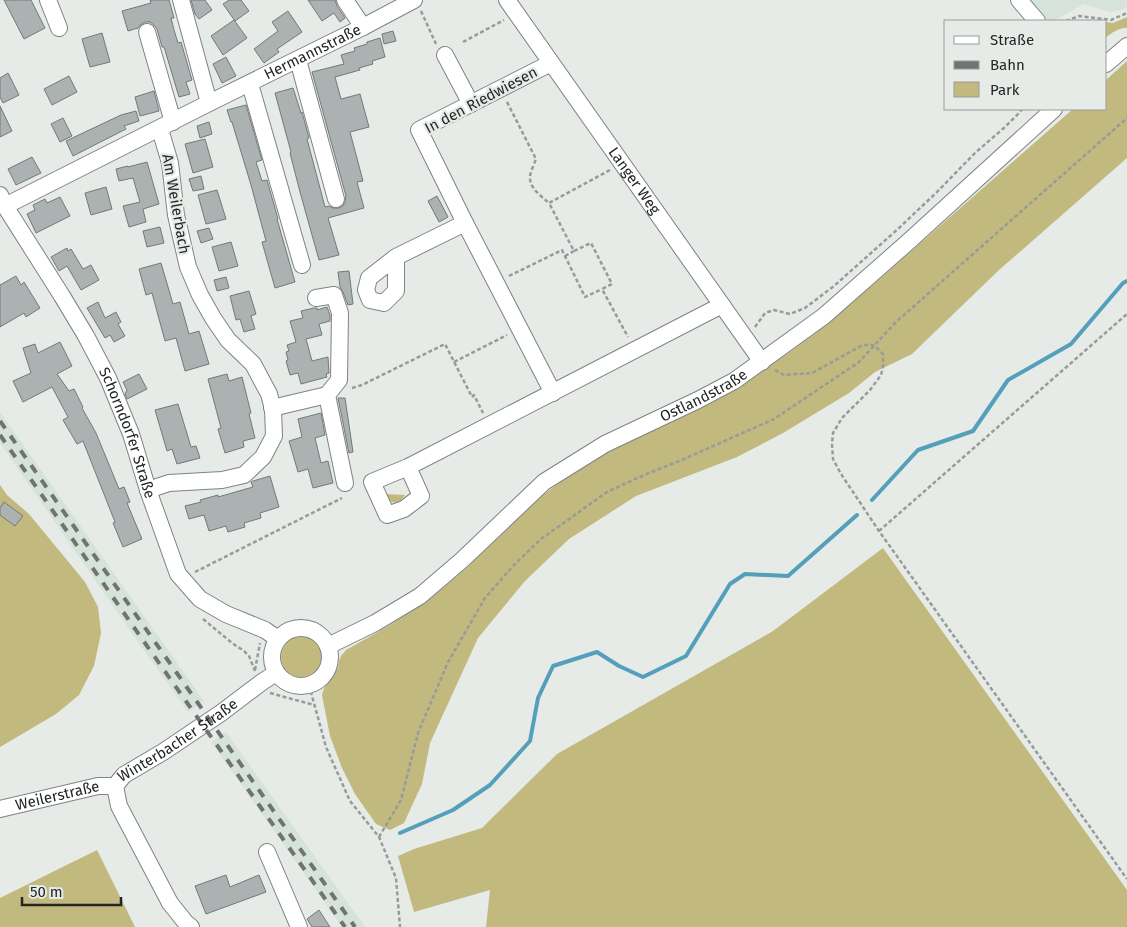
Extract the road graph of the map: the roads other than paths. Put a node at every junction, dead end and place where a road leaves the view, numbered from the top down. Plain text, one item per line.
1 (48, 0) edge
2 (181, 0) edge
3 (344, 0) edge
4 (507, 0) edge
5 (1019, 0) edge
6 (417, 3) edge
7 (1036, 20) edge
8 (363, 27) junction
9 (60, 28) dead end
10 (147, 32) dead end
11 (1127, 46) edge
12 (445, 55) road end
13 (298, 60) junction
14 (551, 63) junction
15 (1107, 63) edge
16 (250, 84) junction
17 (209, 103) junction
18 (471, 104) junction
19 (1053, 110) edge
20 (166, 125) junction
21 (336, 199) dead end
22 (3, 200) edge
23 (465, 223) junction
24 (396, 257) dead end
25 (302, 265) dead end
26 (316, 298) dead end
27 (722, 306) junction
28 (762, 362) junction
29 (553, 393) junction
30 (327, 394) junction
31 (272, 408) junction
32 (408, 467) dead end
33 (346, 489) road end
34 (148, 490) junction
35 (272, 635) junction
36 (328, 646) junction
37 (276, 672) junction
38 (115, 786) junction
39 (0, 809) edge
40 (267, 852) dead end
41 (191, 927) edge
42 (299, 927) edge

1 - 9 street
2 - 17 street
3 - 8 street
4 - 14 street, Langer Weg
5 - 7 street
6 - 8 street, Hermannstraße
8 - 13 street, Hermannstraße
10 - 20 street, Am Weilerbach
11 - 15 street
12 - 18 street
13 - 16 street, Hermannstraße
13 - 21 street
14 - 18 street, In den Riedwiesen
14 - 27 street, Langer Weg
16 - 17 street, Hermannstraße
16 - 25 street
17 - 20 street, Hermannstraße
18 - 23 street, In den Riedwiesen
19 - 28 street, Ostlandstraße
20 - 22 street, Hermannstraße
20 - 31 street, Am Weilerbach
22 - 34 street, Schorndorfer Straße
23 - 24 street
23 - 29 street, In den Riedwiesen
26 - 30 street
27 - 28 street, Langer Weg
27 - 29 street
28 - 36 street, Ostlandstraße
29 - 32 street
30 - 31 street
30 - 33 street
31 - 34 street, Am Weilerbach
34 - 35 street, Schorndorfer Straße
35 - 36 street
35 - 37 street
36 - 37 street
37 - 38 street, Winterbacher Straße
38 - 39 street, Weilerstraße
38 - 41 street, Winterbacher Straße
40 - 42 street

